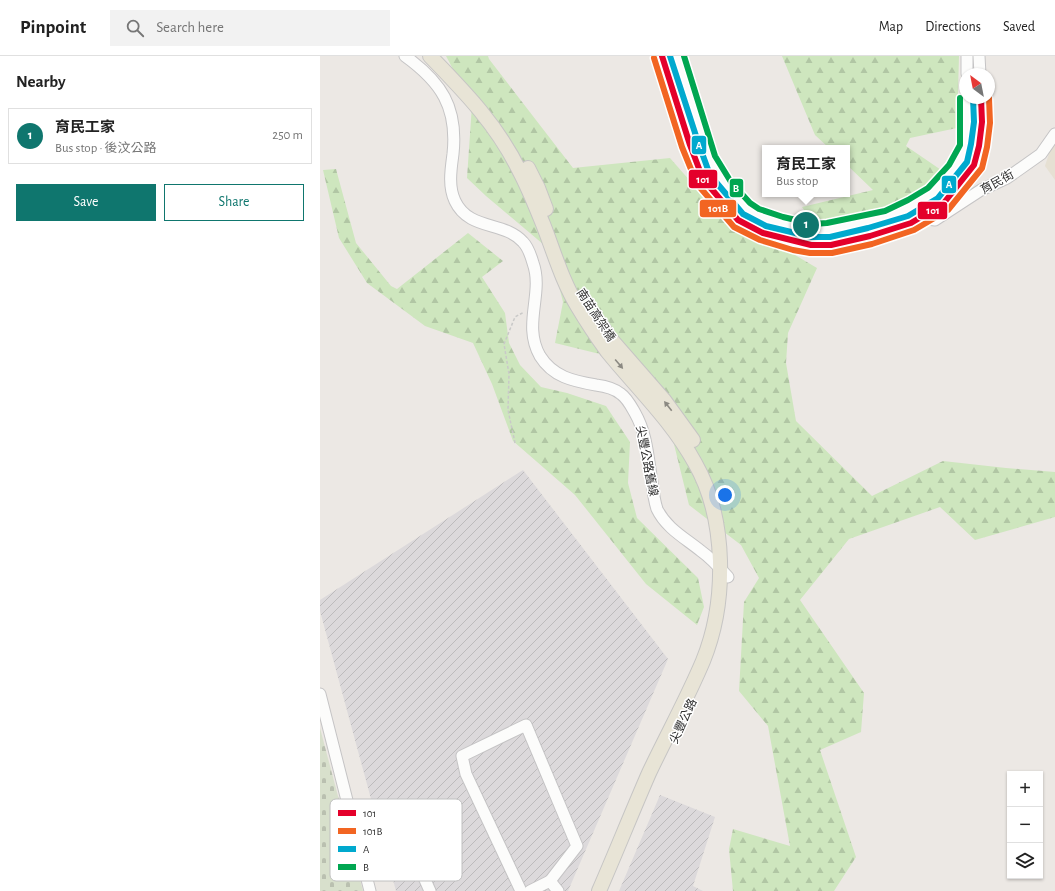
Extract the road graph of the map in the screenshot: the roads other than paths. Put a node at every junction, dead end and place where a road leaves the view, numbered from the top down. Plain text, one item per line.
1 (404, 56) edge
2 (430, 56) edge
3 (443, 56) edge
4 (662, 56) edge
5 (676, 56) edge
6 (967, 56) edge
7 (979, 56) edge
8 (967, 68) edge
9 (980, 68) edge
10 (465, 86) junction
11 (968, 104) edge
12 (981, 104) edge
13 (1055, 134) edge
14 (912, 207) junction
15 (921, 218) junction
16 (723, 543) joint
17 (724, 572) junction
18 (320, 697) edge
19 (346, 799) edge
20 (367, 881) edge
21 (426, 881) edge
22 (550, 881) junction
23 (370, 891) edge
24 (430, 891) edge
25 (521, 891) edge
26 (530, 891) edge
27 (558, 891) edge
28 (599, 891) edge
29 (607, 891) edge

1 - 17 street, 尖豐公路舊線
2 - 10 main road
3 - 10 main road
4 - 15 street
5 - 14 street
6 - 8 street
7 - 9 street
10 - 16 main road, 南苗高架橋
11 - 14 street
12 - 15 street
13 - 15 street, 育民街
14 - 15 street
16 - 17 main road, 尖豐公路
17 - 28 main road, 尖豐公路
17 - 29 main road, 尖豐公路
18 - 19 street
20 - 23 street
21 - 24 street
22 - 25 street
22 - 26 street
22 - 27 street

